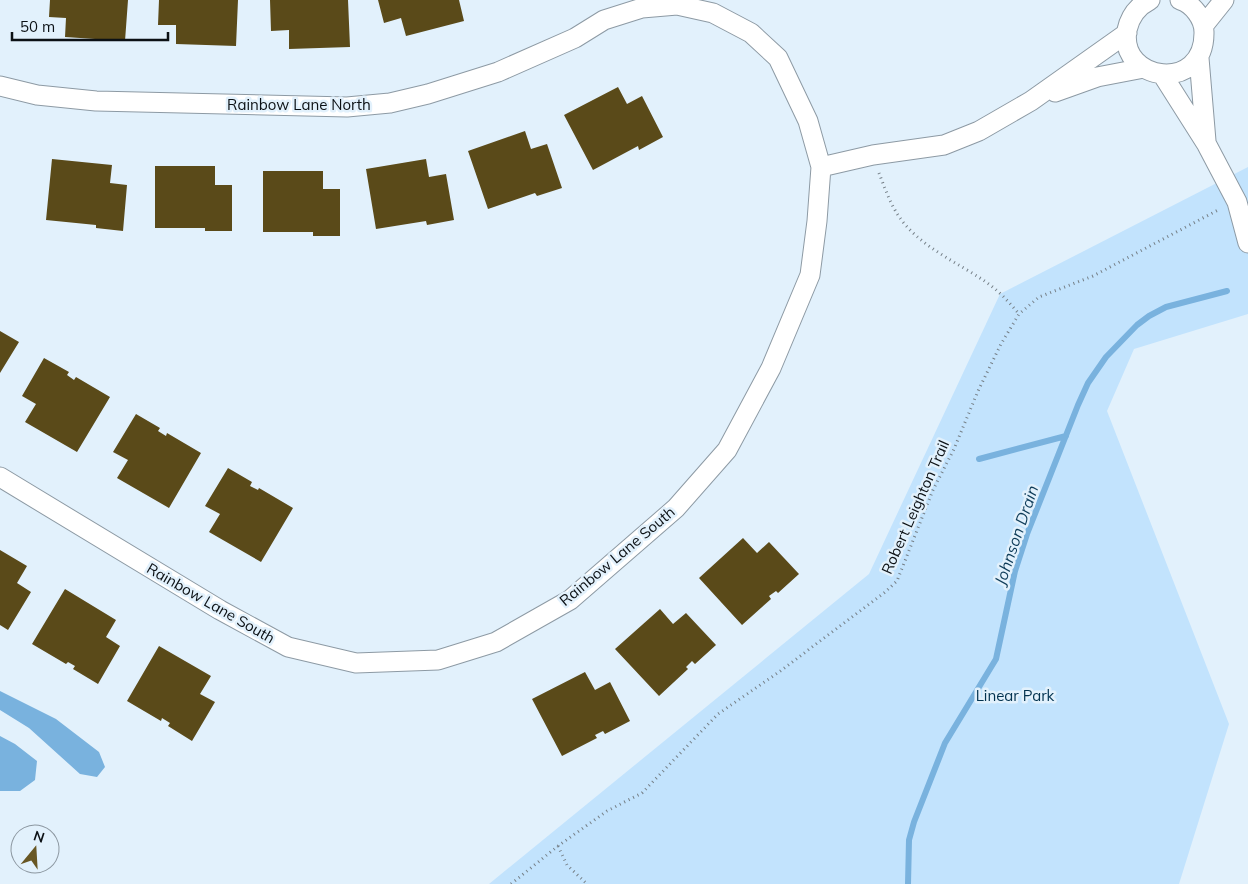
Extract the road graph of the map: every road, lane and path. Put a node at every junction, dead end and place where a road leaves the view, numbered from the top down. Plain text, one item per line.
1 (1150, 0) edge
2 (1180, 0) edge
3 (1224, 0) edge
4 (1128, 16) edge
5 (1204, 25) junction
6 (1198, 58) junction
7 (1144, 68) junction
8 (1162, 74) junction
9 (0, 86) edge
10 (1030, 101) junction
11 (1207, 145) junction
12 (873, 155) junction
13 (821, 167) junction
14 (1237, 202) junction
15 (1248, 243) edge
16 (1019, 314) junction
17 (0, 477) edge
18 (558, 846) junction
19 (511, 884) edge
20 (587, 884) edge

1 - 4 street
2 - 5 street
3 - 5 street
4 - 7 street
4 - 10 street
5 - 6 street
6 - 8 street
6 - 11 street
7 - 8 street
7 - 10 street
8 - 11 street
9 - 13 street, Rainbow Lane North
10 - 12 street
11 - 14 street
12 - 13 street
12 - 16 path
13 - 17 street, Rainbow Lane South
14 - 15 street
14 - 16 path, Robert Leighton Trail
16 - 18 path, Robert Leighton Trail
18 - 19 path, Robert Leighton Trail
18 - 20 path

